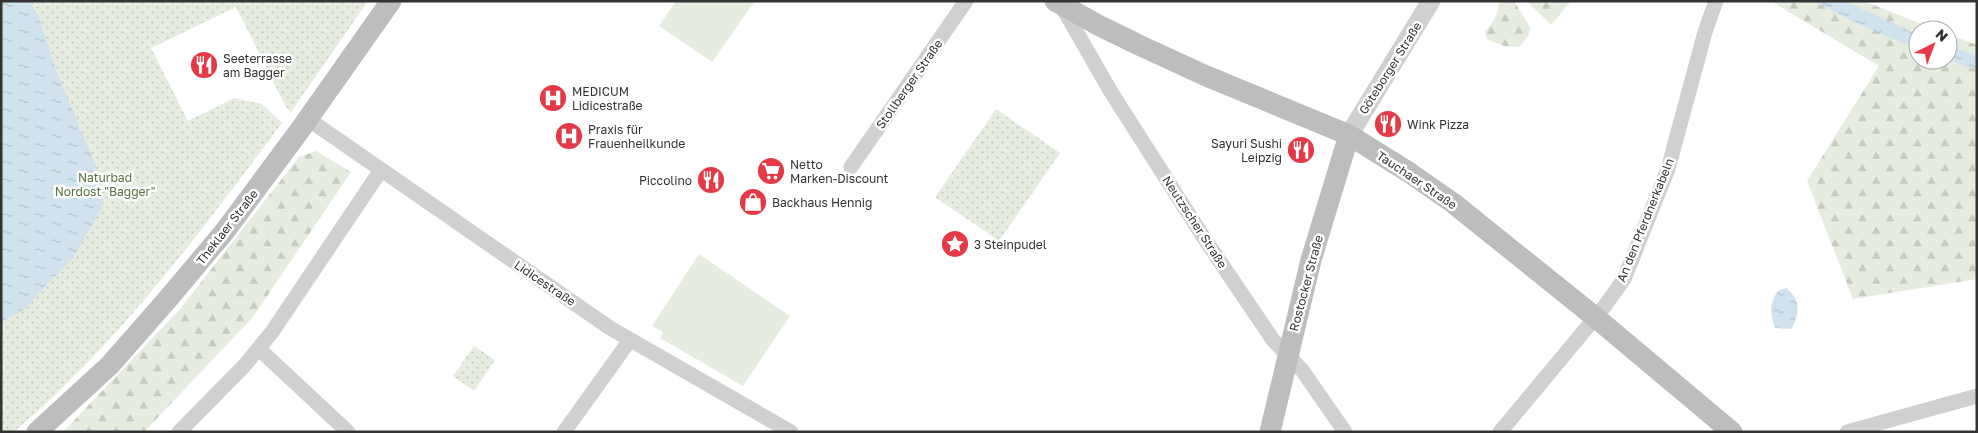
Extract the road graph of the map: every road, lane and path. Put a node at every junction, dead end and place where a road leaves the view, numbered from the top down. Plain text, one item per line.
1 (391, 1) edge
2 (966, 1) edge
3 (1431, 1) edge
4 (1716, 1) edge
5 (1058, 2) edge
6 (308, 119) junction
7 (1348, 135) junction
8 (851, 167) dead end
9 (381, 170) junction
10 (1595, 317) junction
11 (630, 340) junction
12 (259, 349) junction
13 (1287, 354) junction
14 (1977, 396) edge
15 (37, 432) edge
16 (179, 432) edge
17 (348, 432) edge
18 (564, 432) edge
19 (791, 432) edge
20 (1270, 432) edge
21 (1345, 432) edge
22 (1500, 432) edge
23 (1732, 432) edge
24 (1847, 432) edge

1 - 6 main road, Theklaer Straße
2 - 8 street, Stollberger Straße
3 - 7 street, Göteborger Straße
4 - 10 street, An den Pferdnerkabeln
5 - 7 main road, Tauchaer Straße
5 - 13 street, Neutzscher Straße
6 - 9 street, Lidicestraße
6 - 15 main road, Theklaer Straße
7 - 10 main road, Tauchaer Straße
7 - 13 main road, Rostocker Straße
9 - 11 street, Lidicestraße
9 - 12 street
10 - 22 street, An den Pferdnerkabeln
10 - 23 main road, Tauchaer Straße
11 - 18 street
11 - 19 street, Lidicestraße
12 - 16 street
12 - 17 street
13 - 20 main road, Rostocker Straße
13 - 21 street, Neutzscher Straße
14 - 24 street

